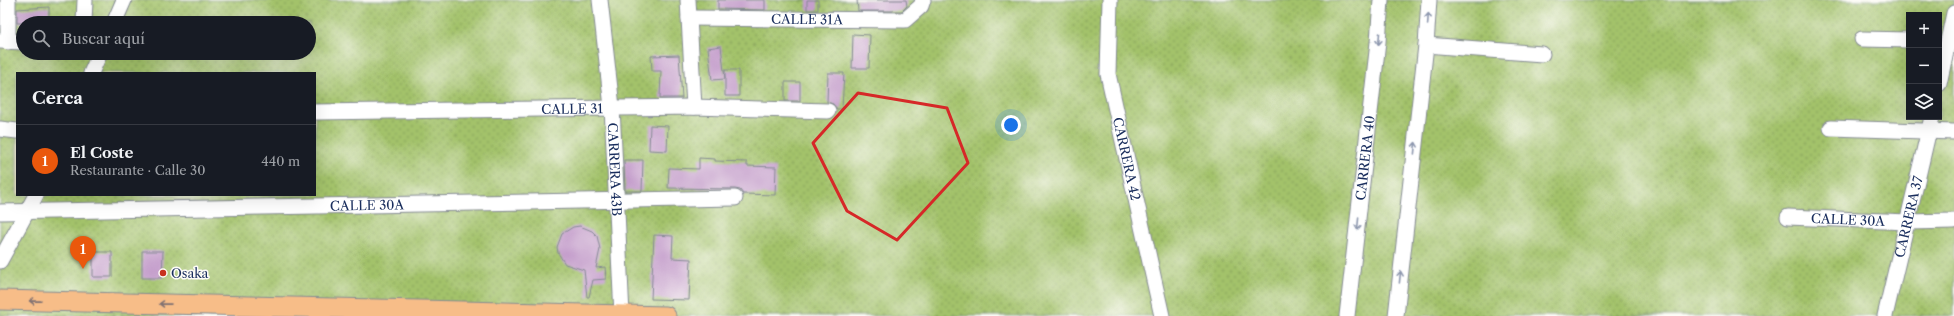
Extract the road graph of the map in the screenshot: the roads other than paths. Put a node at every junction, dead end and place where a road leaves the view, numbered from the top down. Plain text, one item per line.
1 (8, 0) edge
2 (85, 0) edge
3 (124, 0) edge
4 (600, 0) edge
5 (688, 0) edge
6 (1110, 0) edge
7 (1382, 0) edge
8 (1429, 0) edge
9 (922, 3) edge
10 (1954, 13) edge
11 (84, 16) edge
12 (117, 16) edge
13 (689, 18) junction
14 (1862, 39) dead end
15 (1906, 40) edge
16 (10, 42) edge
17 (1947, 42) edge
18 (1426, 45) junction
19 (1542, 54) dead end
20 (97, 60) edge
21 (1942, 68) edge
22 (91, 72) edge
23 (612, 107) junction
24 (694, 107) junction
25 (828, 111) dead end
26 (316, 112) edge
27 (1931, 124) edge
28 (1831, 128) dead end
29 (0, 130) edge
30 (16, 131) edge
31 (1954, 132) edge
32 (36, 196) edge
33 (735, 198) dead end
34 (616, 199) junction
35 (0, 212) edge
36 (28, 213) junction
37 (1788, 217) dead end
38 (1954, 221) edge
39 (1908, 222) junction
40 (0, 261) edge
41 (0, 300) edge
42 (622, 315) junction
43 (666, 316) edge
44 (1162, 316) edge
45 (1347, 316) edge
46 (1396, 316) edge
47 (1885, 316) edge

1 - 16 street
2 - 11 street
3 - 12 street
4 - 23 street, CARRERA 43B
5 - 13 street
6 - 44 street, CARRERA 42
7 -> 45 street, CARRERA 40
18 -> 8 street
9 - 13 street, CALLE 31A
10 - 17 street
13 - 24 street
14 - 15 street
17 - 21 street
18 - 19 street
46 -> 18 street
20 - 22 street
23 - 24 street, CALLE 31
23 - 26 street, CALLE 31
23 - 34 street, CARRERA 43B
24 - 25 street, CALLE 31
27 - 28 street
27 - 31 street
27 - 39 street, CARRERA 37
29 - 30 street
32 - 36 street
33 - 34 street, CALLE 30A
34 - 36 street, CALLE 30A
34 - 42 street, CARRERA 43B
35 - 36 street, CALLE 30A
36 - 40 street
37 - 39 street, CALLE 30A
38 - 39 street
39 - 47 street, CARRERA 37
42 -> 41 main road
42 - 43 main road

